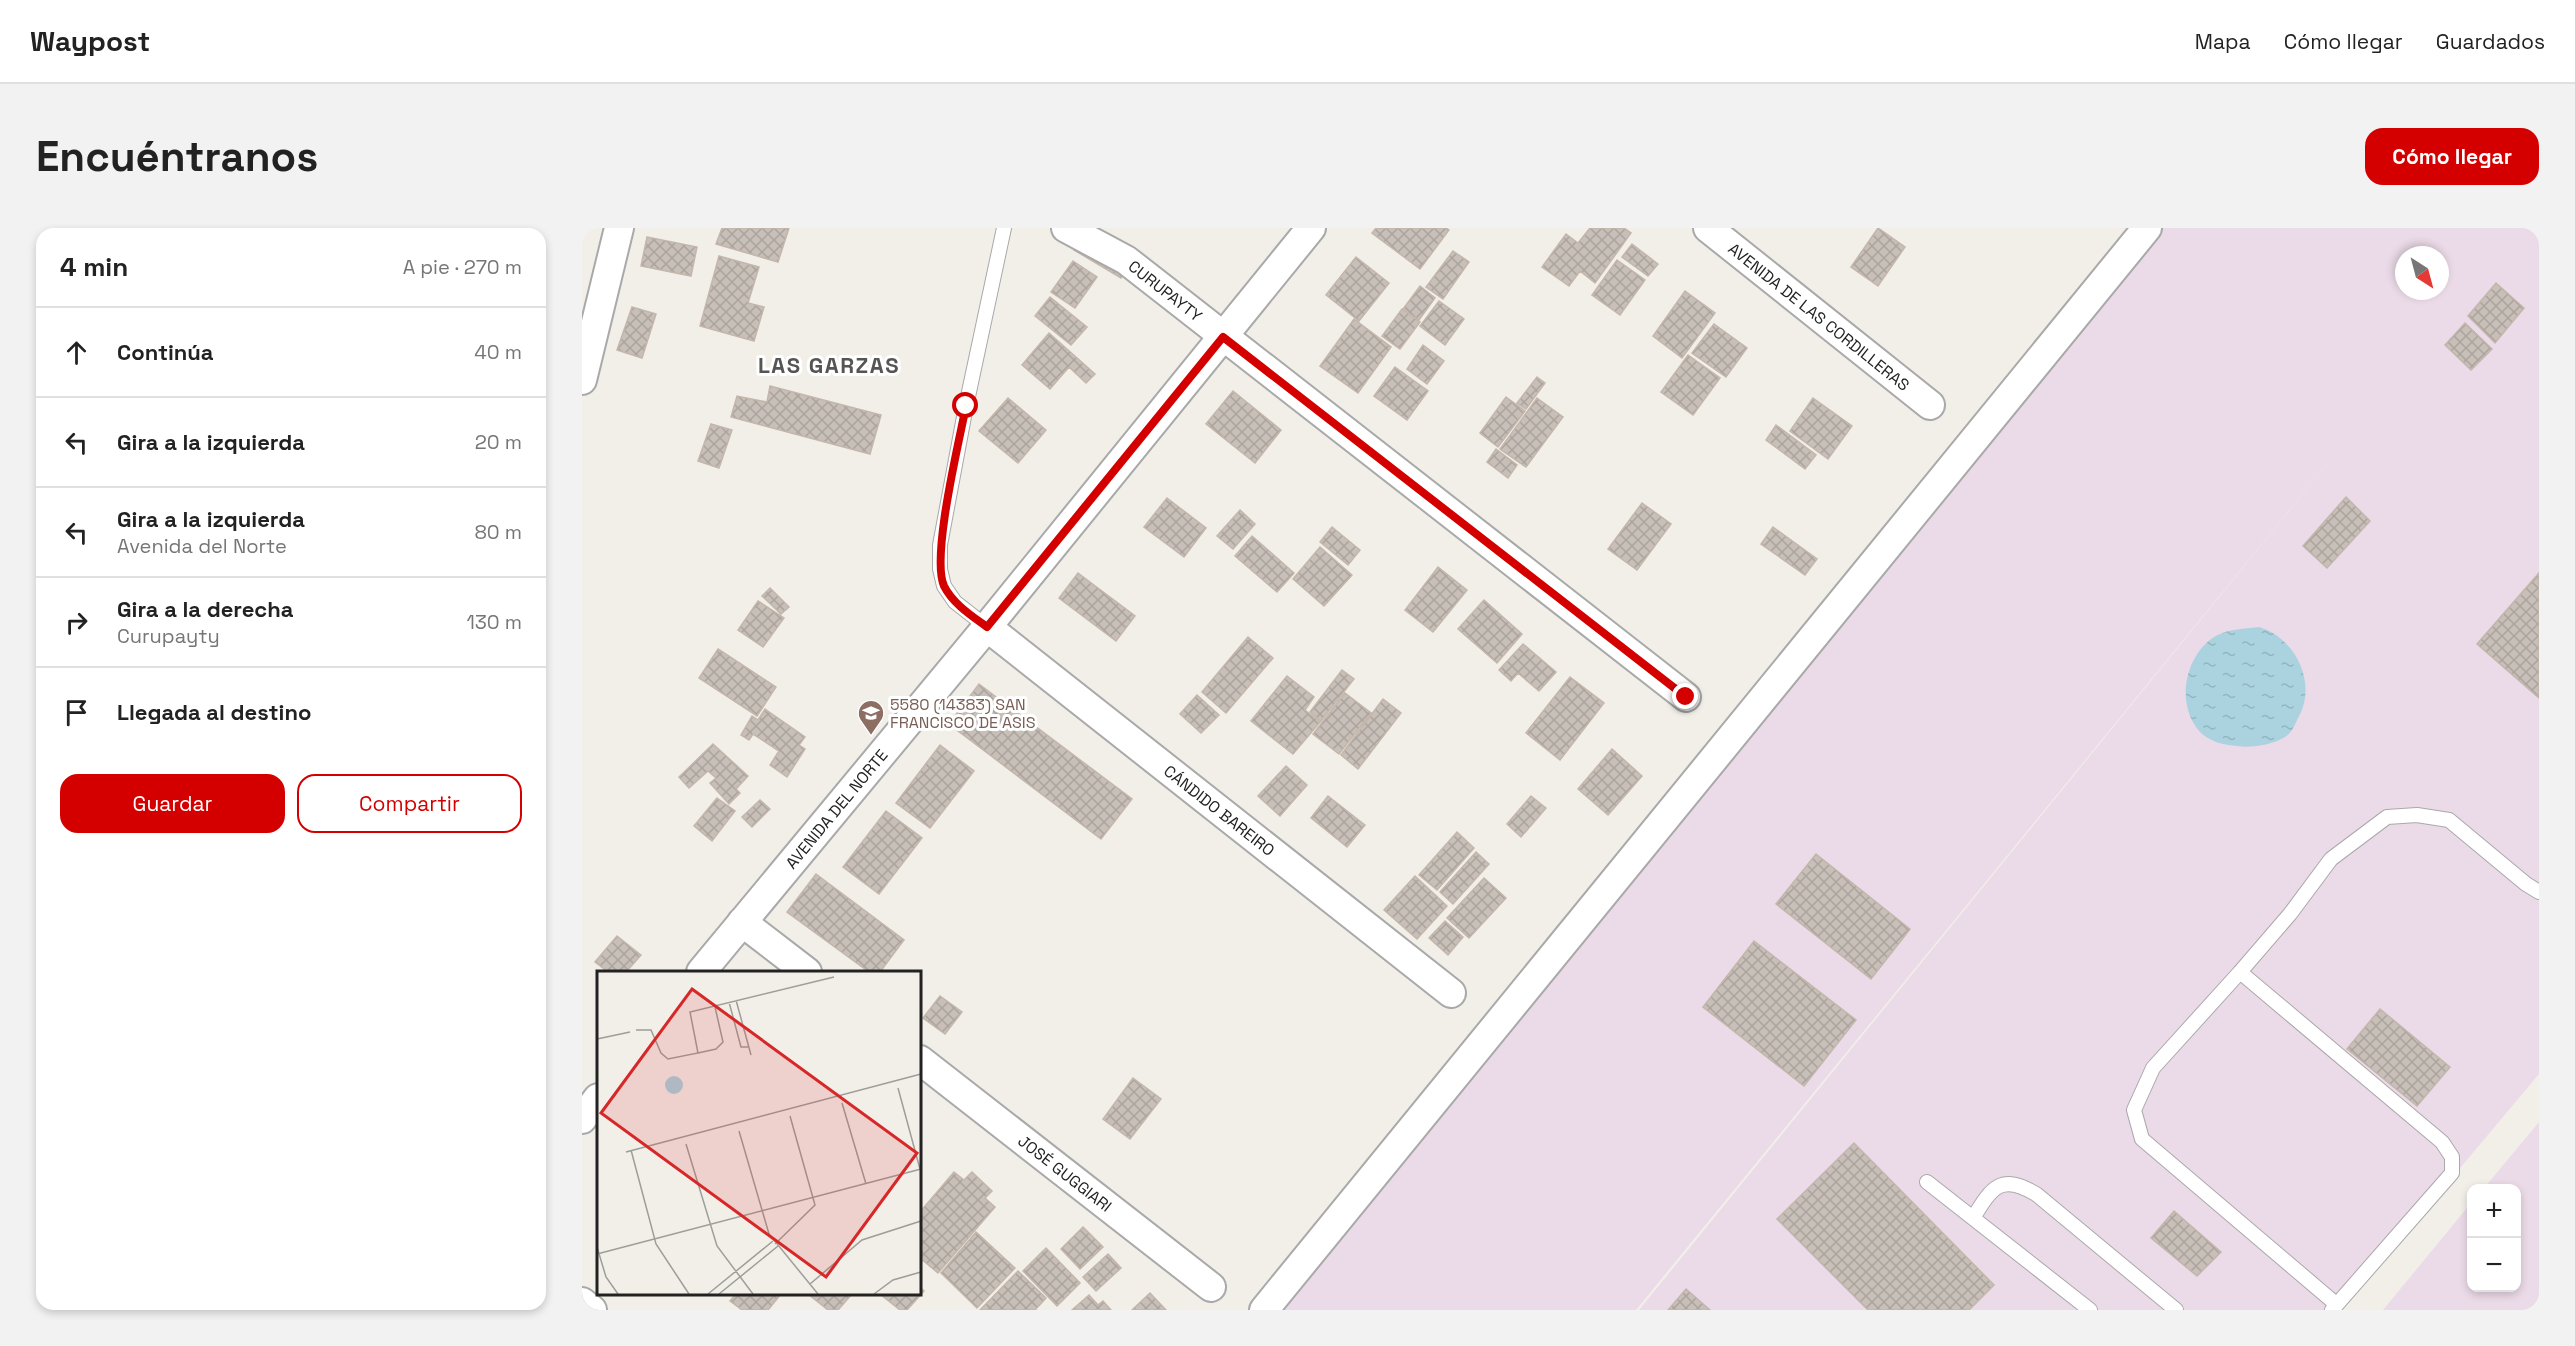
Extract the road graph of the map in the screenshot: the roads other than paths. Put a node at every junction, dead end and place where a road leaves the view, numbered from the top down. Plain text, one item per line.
1 (619, 228) edge
2 (1004, 228) edge
3 (1066, 228) edge
4 (1311, 228) edge
5 (1708, 228) edge
6 (2147, 228) edge
7 (1223, 337) junction
8 (582, 380) edge
9 (1930, 405) dead end
10 (987, 627) junction
11 (1686, 697) dead end
12 (2539, 892) edge
13 (742, 922) junction
14 (702, 971) edge
15 (806, 971) edge
16 (2240, 972) junction
17 (1451, 993) dead end
18 (921, 1061) edge
19 (597, 1099) edge
20 (582, 1119) edge
21 (1928, 1182) dead end
22 (1973, 1218) junction
23 (1211, 1287) dead end
24 (582, 1302) edge
25 (2334, 1307) edge
26 (592, 1310) edge
27 (1264, 1310) edge
28 (2091, 1310) edge
29 (2176, 1310) edge

1 - 8 street
2 - 10 lane
3 - 7 street, CURUPAYTY
4 - 7 street, AVENIDA DEL NORTE
5 - 9 street, AVENIDA DE LAS CORDILLERAS
6 - 27 street
7 - 10 street, AVENIDA DEL NORTE
7 - 11 street, CURUPAYTY
10 - 13 street, AVENIDA DEL NORTE
10 - 17 street, CÁNDIDO BAREIRO
12 - 16 lane
13 - 14 street, AVENIDA DEL NORTE
13 - 15 street
16 - 25 lane
16 - 25 lane
18 - 23 street, JOSÉ GUGGIARI
19 - 20 street
21 - 22 lane
22 - 28 lane
22 - 29 lane
24 - 26 street

